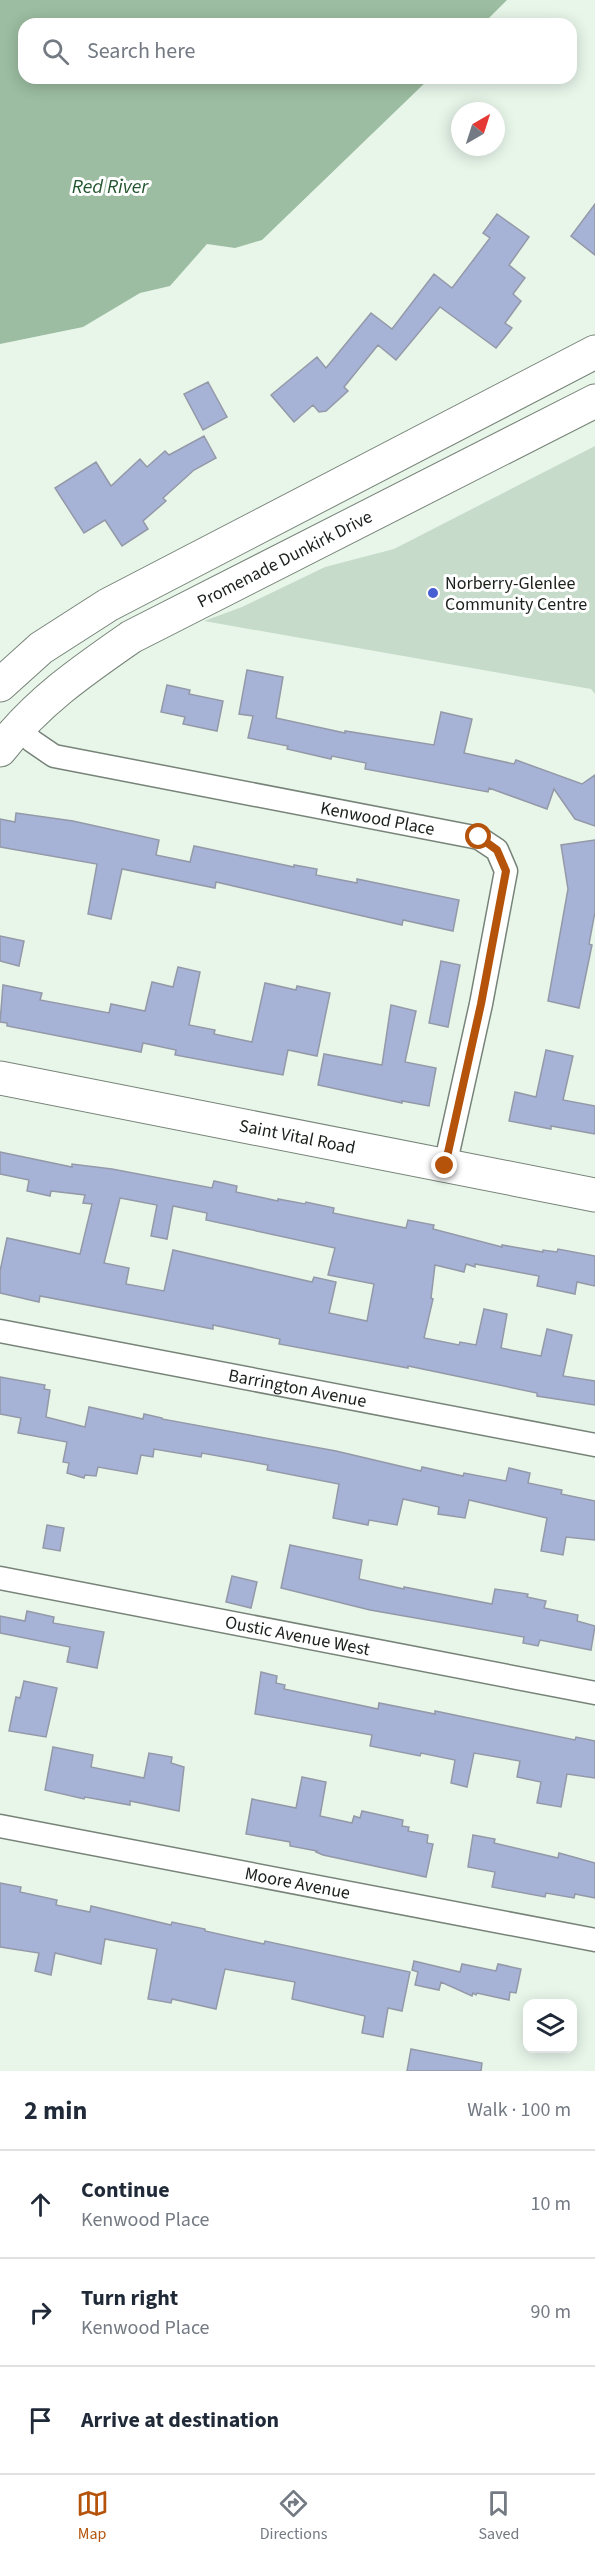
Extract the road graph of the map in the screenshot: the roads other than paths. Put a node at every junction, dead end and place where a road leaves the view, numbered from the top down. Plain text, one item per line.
1 (595, 352) edge
2 (595, 401) edge
3 (0, 686) edge
4 (9, 738) edge
5 (0, 1078) edge
6 (445, 1166) junction
7 (595, 1195) edge
8 (0, 1331) edge
9 (595, 1445) edge
10 (0, 1578) edge
11 (595, 1693) edge
12 (0, 1826) edge
13 (595, 1940) edge

1 - 3 main road
2 - 4 main road, Promenade Dunkirk Drive
4 - 6 street, Kenwood Place
5 - 6 main road, Saint Vital Road
6 - 7 main road, Saint Vital Road
8 - 9 street, Barrington Avenue
10 - 11 street, Oustic Avenue West
12 - 13 street, Moore Avenue

